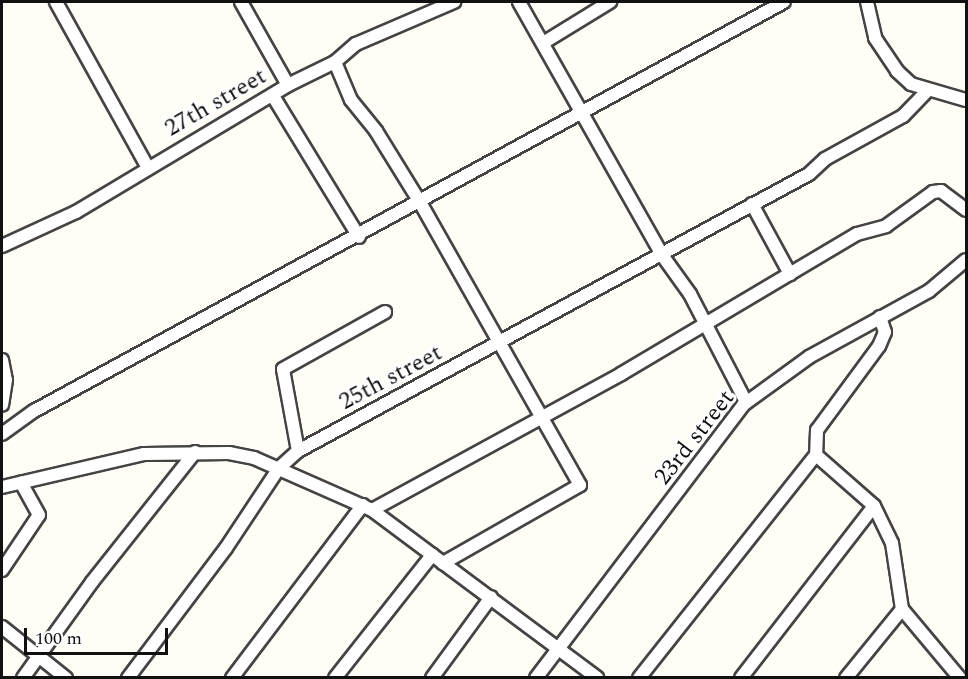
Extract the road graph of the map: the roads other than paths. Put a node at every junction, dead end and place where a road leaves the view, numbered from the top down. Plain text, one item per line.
1 (56, 2) edge
2 (241, 2) edge
3 (454, 2) edge
4 (519, 2) edge
5 (610, 2) edge
6 (784, 2) edge
7 (867, 2) edge
8 (543, 43) junction
9 (335, 62) junction
10 (288, 85) junction
11 (928, 90) junction
12 (273, 96) junction
13 (966, 100) edge
14 (581, 109) junction
15 (148, 168) junction
16 (421, 204) junction
17 (752, 204) junction
18 (966, 210) edge
19 (359, 237) junction
20 (2, 246) edge
21 (662, 255) junction
22 (966, 260) edge
23 (790, 274) junction
24 (385, 312) dead end
25 (880, 317) junction
26 (703, 325) junction
27 (503, 342) junction
28 (2, 360) edge
29 (746, 402) junction
30 (2, 405) edge
31 (544, 416) junction
32 (2, 434) edge
33 (298, 451) junction
34 (195, 452) junction
35 (816, 454) junction
36 (279, 468) junction
37 (21, 483) junction
38 (2, 487) edge
39 (874, 506) junction
40 (367, 508) junction
41 (432, 555) junction
42 (443, 563) junction
43 (2, 570) edge
44 (492, 597) junction
45 (902, 609) junction
46 (2, 627) edge
47 (559, 647) junction
48 (40, 657) junction
49 (966, 673) edge
50 (956, 676) edge
51 (23, 678) edge
52 (66, 678) edge
53 (128, 678) edge
54 (232, 678) edge
55 (335, 678) edge
56 (432, 678) edge
57 (536, 678) edge
58 (597, 678) edge
59 (639, 678) edge
60 (741, 678) edge
61 (846, 678) edge

1 - 15 street
2 - 10 street
3 - 9 street, 27th street
4 - 8 street
5 - 8 street
6 - 14 street
7 - 11 street
8 - 14 street
9 - 10 street, 27th street
9 - 16 street
10 - 12 street, 27th street
11 - 13 street
11 - 17 street, 25th street
12 - 15 street, 27th street
12 - 19 street
14 - 16 street
14 - 21 street
15 - 20 street, 27th street
16 - 19 street
16 - 27 street
17 - 21 street, 25th street
17 - 23 street
18 - 23 street
19 - 32 street
21 - 26 street
21 - 27 street, 25th street
22 - 25 street, 23rd street
23 - 26 street
24 - 33 street
25 - 29 street, 23rd street
25 - 35 street
26 - 29 street
26 - 31 street
27 - 31 street
27 - 33 street, 25th street
28 - 30 street
29 - 47 street, 23rd street
31 - 40 street
31 - 42 street
33 - 36 street, 25th street
34 - 36 street
34 - 37 street
34 - 48 street
35 - 39 street
35 - 59 street
36 - 40 street
36 - 53 street, 25th street
37 - 38 street
37 - 43 street
39 - 45 street
39 - 60 street
40 - 41 street
40 - 54 street
41 - 42 street
41 - 55 street
42 - 44 street
44 - 47 street
44 - 56 street
45 - 50 street
45 - 61 street
46 - 48 street
47 - 57 street, 23rd street
47 - 58 street
48 - 51 street
48 - 52 street
49 - 50 street

